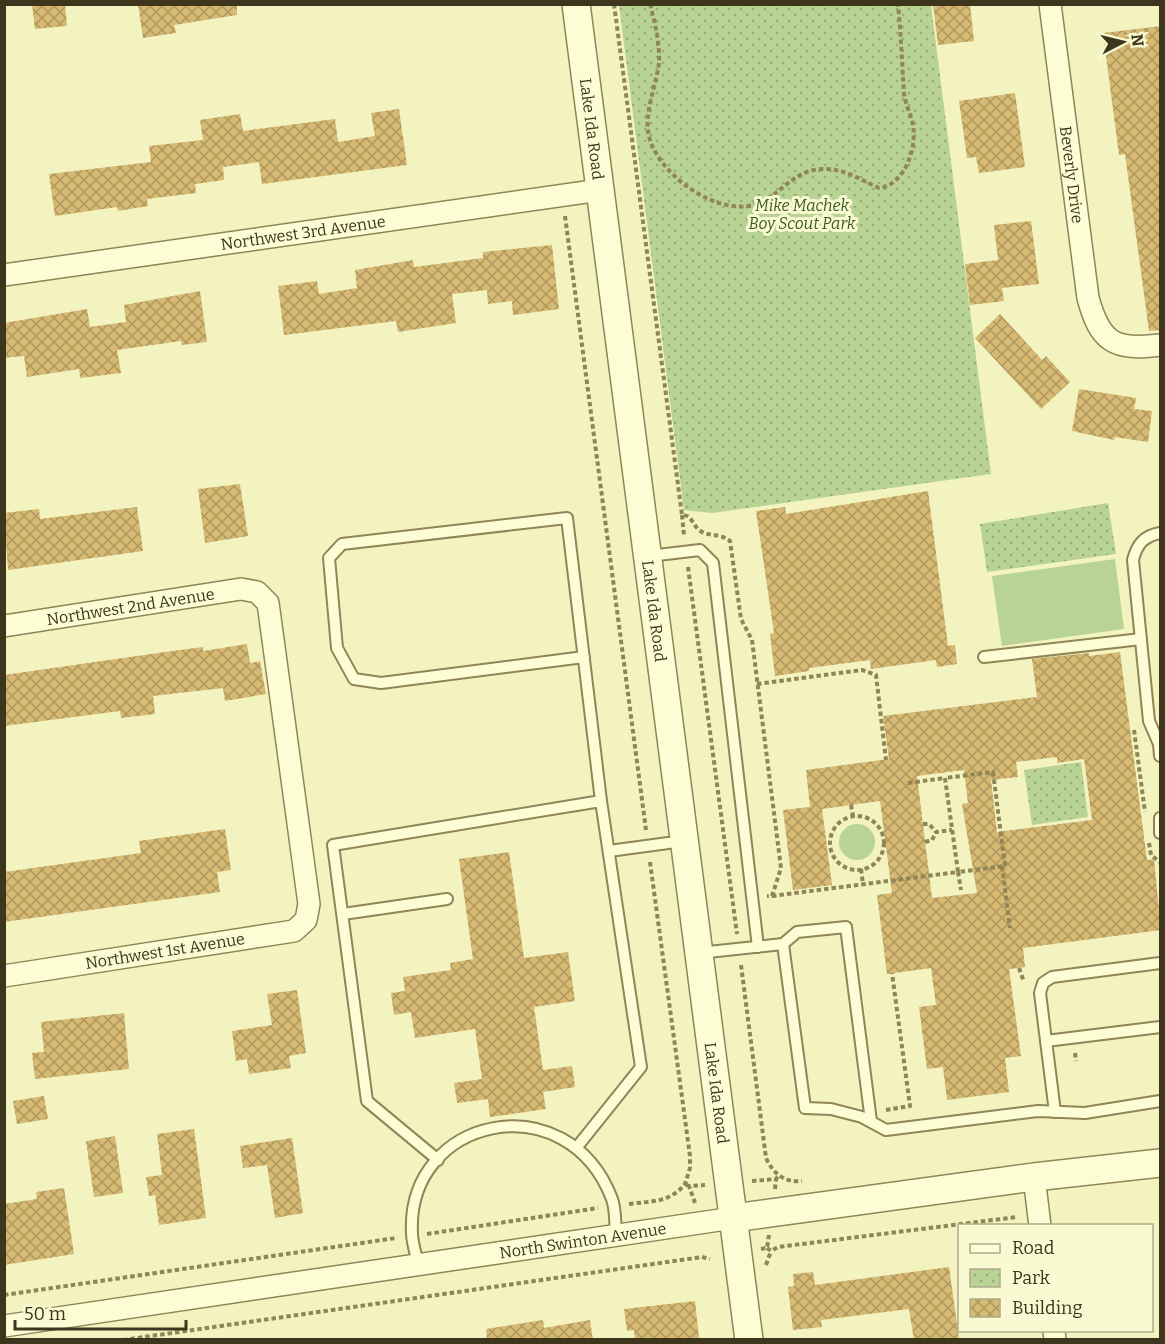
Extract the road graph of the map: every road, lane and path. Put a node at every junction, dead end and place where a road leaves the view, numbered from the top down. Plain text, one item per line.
1 (576, 4) edge
2 (614, 4) edge
3 (650, 4) edge
4 (898, 4) edge
5 (1050, 4) edge
6 (600, 190) junction
7 (563, 195) junction
8 (4, 275) edge
9 (1161, 345) edge
10 (682, 515) junction
11 (1161, 533) edge
12 (686, 552) junction
13 (648, 556) junction
14 (4, 626) edge
15 (1141, 639) junction
16 (584, 657) junction
17 (984, 657) dead end
18 (757, 684) junction
19 (1147, 704) junction
20 (1160, 743) edge
21 (1161, 756) edge
22 (886, 760) dead end
23 (945, 778) junction
24 (908, 783) dead end
25 (601, 801) junction
26 (851, 805) dead end
27 (853, 816) junction
28 (1161, 818) edge
29 (1146, 821) dead end
30 (923, 824) dead end
31 (952, 830) junction
32 (936, 832) junction
33 (1148, 832) dead end
34 (1161, 833) edge
35 (685, 841) junction
36 (925, 842) dead end
37 (648, 846) junction
38 (609, 851) junction
39 (1161, 862) edge
40 (1002, 866) junction
41 (861, 869) junction
42 (958, 872) junction
43 (863, 884) junction
44 (961, 890) dead end
45 (772, 896) junction
46 (752, 898) junction
47 (447, 899) dead end
48 (309, 904) joint
49 (343, 914) junction
50 (1010, 928) dead end
51 (783, 944) junction
52 (758, 947) junction
53 (739, 949) junction
54 (699, 953) junction
55 (1161, 963) edge
56 (892, 973) dead end
57 (4, 976) edge
58 (1161, 1027) edge
59 (1073, 1038) junction
60 (1046, 1041) junction
61 (1076, 1061) dead end
62 (1161, 1101) edge
63 (910, 1106) junction
64 (915, 1108) dead end
65 (1055, 1112) junction
66 (870, 1117) junction
67 (577, 1147) junction
68 (438, 1160) junction
69 (1161, 1163) edge
70 (1034, 1177) junction
71 (810, 1181) dead end
72 (613, 1206) junction
73 (734, 1218) junction
74 (1039, 1220) edge
75 (1000, 1224) edge
76 (958, 1228) edge
77 (616, 1235) junction
78 (412, 1236) junction
79 (767, 1248) dead end
80 (710, 1259) dead end
81 (418, 1264) junction
82 (4, 1294) edge
83 (4, 1326) edge
84 (123, 1340) edge
85 (749, 1340) edge

1 - 6 street, Lake Ida Road
2 - 10 path
3 - 4 path
5 - 9 street, Beverly Drive
6 - 7 street, Northwest 3rd Avenue
6 - 13 street, Lake Ida Road
7 - 8 street, Northwest 3rd Avenue
7 - 37 path
10 - 12 path
10 - 18 path
11 - 15 lane
12 - 13 lane
12 - 46 lane
12 - 53 path
13 - 35 street, Lake Ida Road
14 - 48 street, Northwest 2nd Avenue
15 - 17 lane
15 - 19 lane
16 - 16 lane
16 - 25 lane
18 - 22 path
18 - 45 path
19 - 20 lane
19 - 29 path
20 - 21 lane
23 - 24 path
23 - 31 path
23 - 40 path
25 - 38 lane
25 - 49 lane
26 - 27 path
27 - 41 path
27 - 41 path
28 - 34 lane
30 - 32 path
31 - 32 path
31 - 42 path
32 - 36 path
33 - 39 path
35 - 37 lane
35 - 54 street, Lake Ida Road
37 - 38 lane
37 - 72 path
38 - 67 lane
40 - 42 path
40 - 50 path
41 - 43 path
42 - 43 path
42 - 44 path
43 - 45 path
45 - 46 path
46 - 52 lane
47 - 49 lane
48 - 57 street, Northwest 1st Avenue
49 - 68 lane
51 - 52 lane
51 - 66 lane
51 - 66 lane
52 - 53 lane
53 - 54 lane
53 - 71 path
54 - 73 street, Lake Ida Road
55 - 60 lane
56 - 63 path
58 - 59 lane
59 - 60 lane
59 - 61 path
60 - 65 lane
62 - 65 lane
63 - 64 path
63 - 66 path
65 - 66 lane
67 - 68 lane
67 - 72 lane
68 - 78 lane
69 - 70 street, North Swinton Avenue
70 - 73 street, North Swinton Avenue
70 - 74 street
72 - 77 lane
72 - 78 path
73 - 77 street, North Swinton Avenue
73 - 85 street, Lake Ida Road
74 - 75 path
76 - 79 path
77 - 81 street, North Swinton Avenue
78 - 81 lane
78 - 82 path
80 - 84 path
81 - 83 street, North Swinton Avenue

